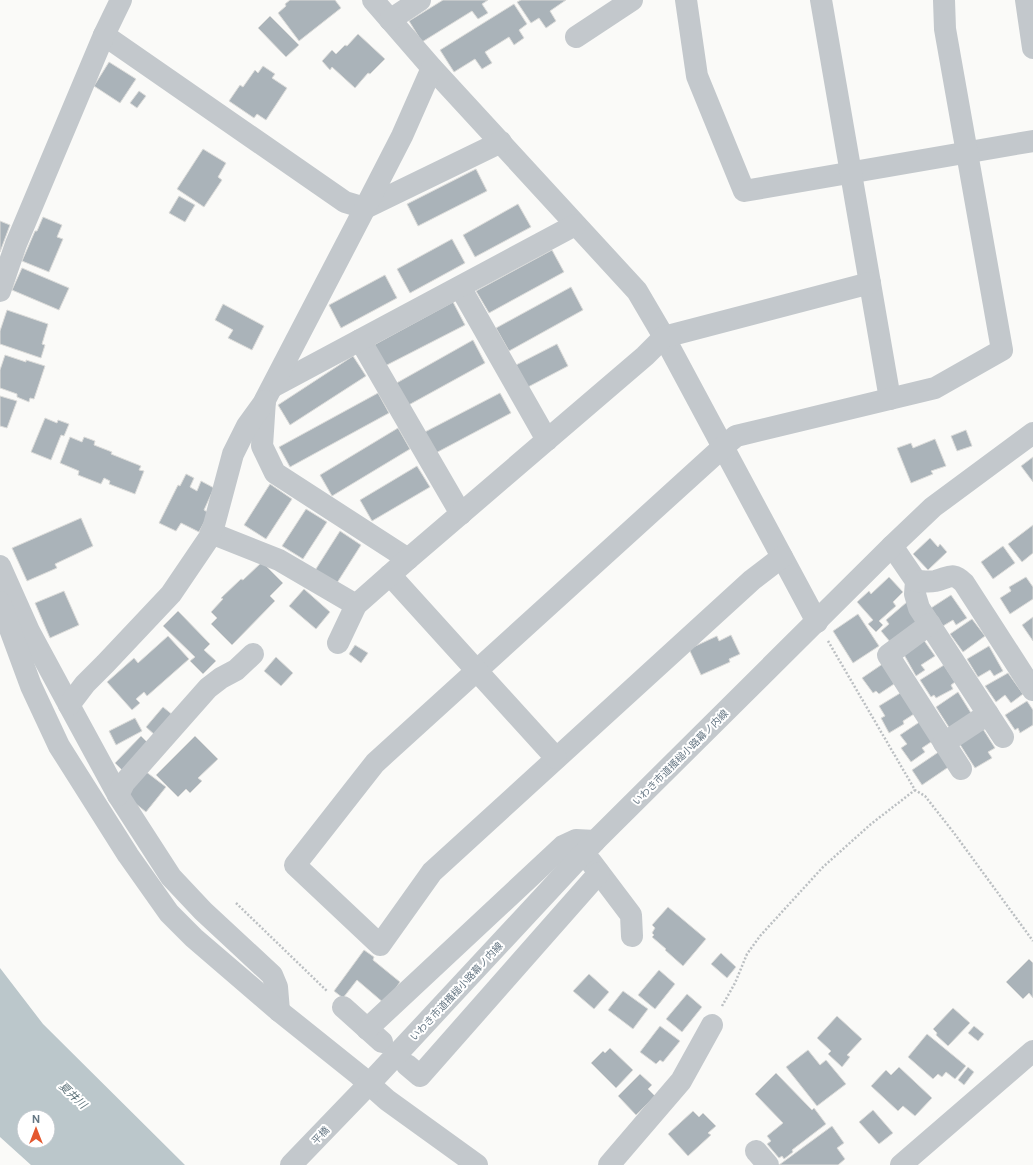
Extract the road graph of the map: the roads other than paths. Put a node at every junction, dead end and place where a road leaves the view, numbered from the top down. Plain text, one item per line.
1 (120, 0) edge
2 (373, 0) edge
3 (420, 0) edge
4 (632, 0) edge
5 (686, 0) edge
6 (821, 0) edge
7 (944, 0) edge
8 (1026, 0) edge
9 (390, 20) junction
10 (104, 35) junction
11 (576, 36) dead end
12 (1033, 48) edge
13 (432, 68) junction
14 (1033, 141) edge
15 (501, 142) junction
16 (967, 153) junction
17 (851, 173) junction
18 (365, 208) junction
19 (575, 225) junction
20 (870, 283) junction
21 (460, 287) junction
22 (0, 291) edge
23 (664, 336) junction
24 (360, 340) junction
25 (270, 393) junction
26 (890, 399) junction
27 (1033, 433) edge
28 (547, 440) junction
29 (723, 447) junction
30 (461, 514) junction
31 (211, 533) junction
32 (892, 546) junction
33 (782, 557) junction
34 (408, 559) junction
35 (0, 566) edge
36 (390, 575) junction
37 (916, 581) junction
38 (0, 602) edge
39 (356, 605) junction
40 (816, 622) junction
41 (930, 624) junction
42 (338, 643) dead end
43 (253, 654) dead end
44 (477, 671) junction
45 (1033, 690) edge
46 (69, 705) junction
47 (988, 714) junction
48 (1003, 737) dead end
49 (944, 743) junction
50 (556, 758) junction
51 (960, 769) dead end
52 (118, 795) junction
53 (590, 847) junction
54 (599, 873) junction
55 (632, 936) dead end
56 (343, 1007) road end
57 (279, 1011) junction
58 (712, 1025) road end
59 (1033, 1051) edge
60 (407, 1065) dead end
61 (369, 1084) junction
62 (349, 1105) joint
63 (291, 1165) edge
64 (477, 1165) edge
65 (609, 1165) edge
66 (901, 1165) edge

1 - 10 street
2 - 9 street
3 - 9 street
4 - 11 street
5 - 17 street
6 - 17 street
7 - 16 street
8 - 12 street
9 - 13 street
10 - 18 street
10 - 22 street
13 - 15 street
13 - 18 street
14 - 16 street
15 - 18 street
15 - 19 street
16 - 17 street
16 - 26 street
17 - 20 street
18 - 25 street
19 - 21 street
19 - 23 street
20 - 23 street
20 - 26 street
21 - 24 street
21 - 28 street
23 - 28 street
23 - 29 street
24 - 25 street
24 - 30 street
25 - 31 street
25 - 34 street
26 - 29 street
27 - 32 street, いわき市道搔槌小路幕ノ内線
28 - 30 street
29 - 33 street
29 - 44 street
30 - 34 street
31 - 39 street
31 - 46 street
32 - 37 street
32 - 40 street, いわき市道搔槌小路幕ノ内線
33 - 40 street
33 - 50 street
34 - 36 street
35 - 46 street
36 - 39 street
36 - 44 street
37 - 41 street
37 - 45 street
38 - 57 street
39 - 42 street
40 - 53 street, いわき市道搔槌小路幕ノ内線
41 - 47 street
41 - 49 street
43 - 52 street
44 - 50 street
44 - 50 street
46 - 52 street
47 - 48 street
47 - 49 street
49 - 51 street
52 - 57 street
53 - 54 street
53 - 56 street
53 - 61 street, いわき市道搔槌小路幕ノ内線
54 - 55 street
54 - 60 street
57 - 61 street
58 - 65 street
59 - 66 street
61 - 62 street, いわき市道搔槌小路幕ノ内線
61 - 64 street
62 - 63 street, 平橋

